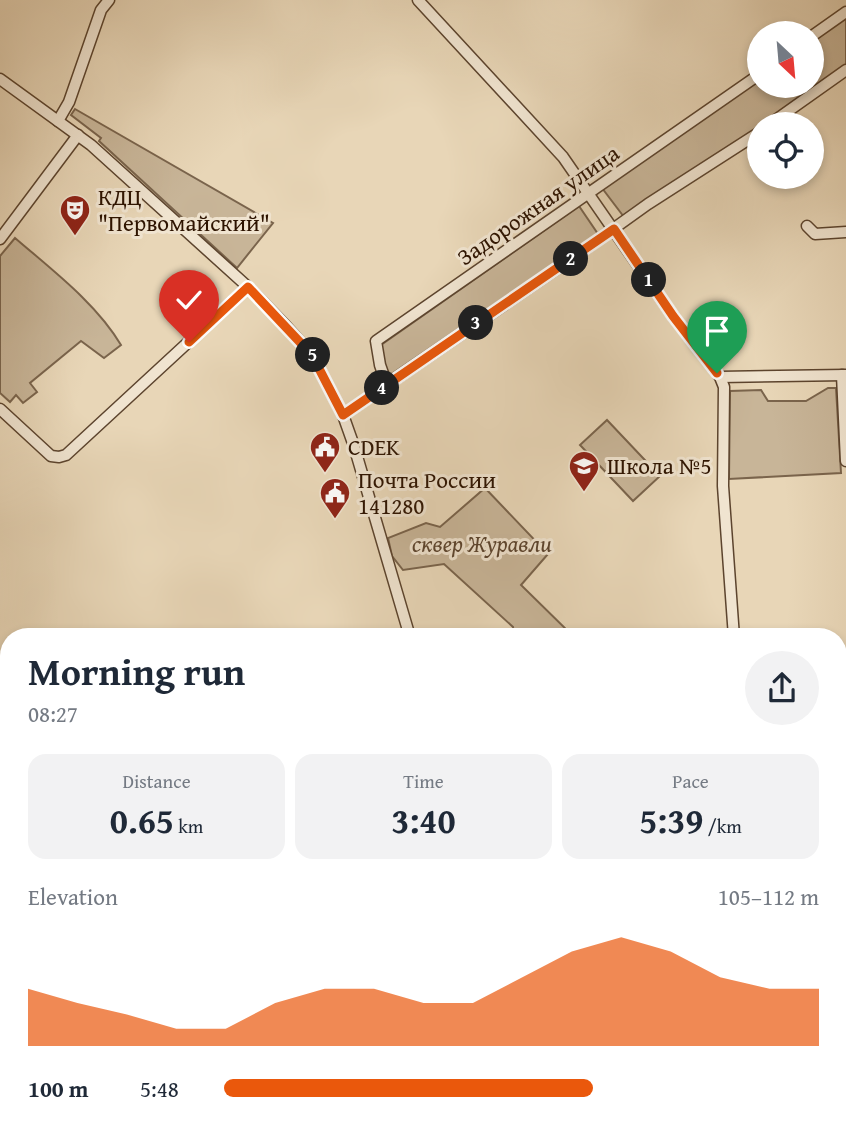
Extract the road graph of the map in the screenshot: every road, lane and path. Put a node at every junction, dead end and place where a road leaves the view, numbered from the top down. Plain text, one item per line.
1 (109, 0) edge
2 (420, 0) edge
3 (846, 12) edge
4 (824, 28) edge
5 (846, 70) edge
6 (0, 79) edge
7 (747, 83) edge
8 (788, 112) edge
9 (58, 121) junction
10 (78, 135) junction
11 (747, 140) edge
12 (589, 194) junction
13 (807, 226) dead end
14 (614, 229) junction
15 (846, 232) edge
16 (0, 239) edge
17 (248, 287) junction
18 (844, 375) edge
19 (720, 377) junction
20 (387, 385) junction
21 (0, 409) edge
22 (343, 415) junction
23 (846, 461) edge
24 (407, 628) edge
25 (733, 628) edge

1 - 9 street
2 - 12 street
3 - 4 street
5 - 8 street
6 - 9 street
7 - 12 street, Задорожная улица
9 - 10 street
10 - 16 street
10 - 17 street
11 - 14 street
12 - 14 street
12 - 20 street, Задорожная улица
13 - 15 street
14 - 19 street
14 - 20 street
17 - 21 street
17 - 22 street
18 - 19 street
18 - 23 street
19 - 25 street
20 - 22 street
22 - 24 street

